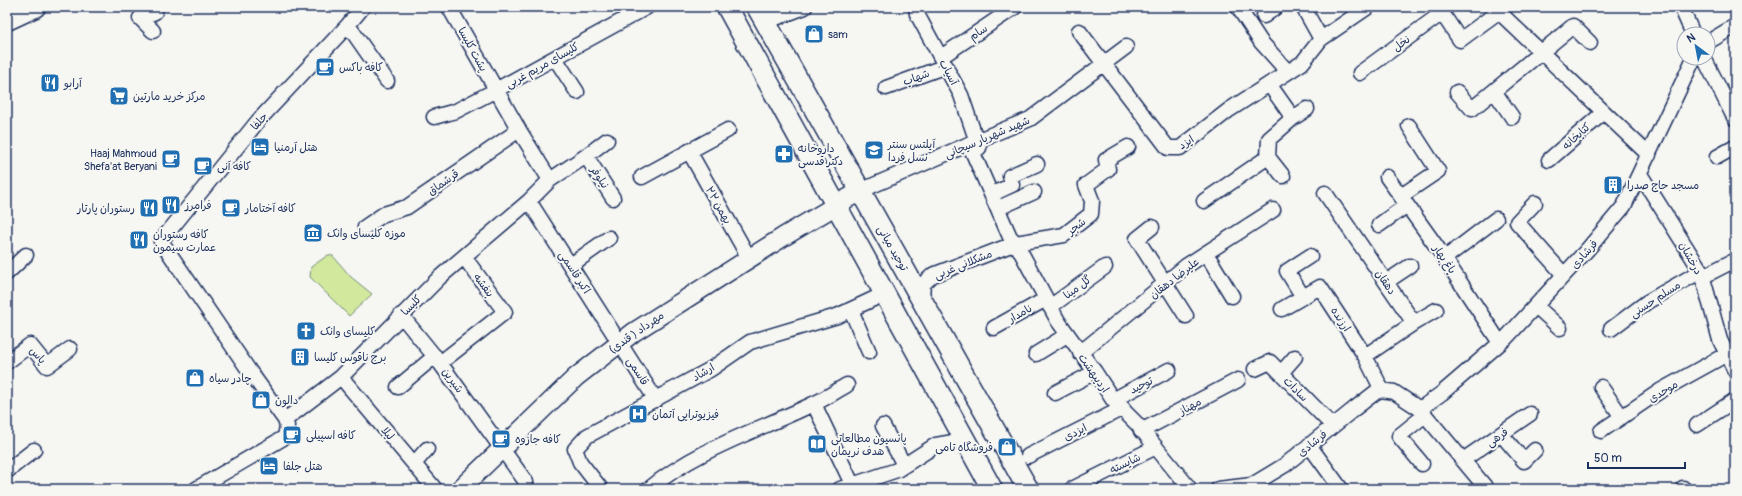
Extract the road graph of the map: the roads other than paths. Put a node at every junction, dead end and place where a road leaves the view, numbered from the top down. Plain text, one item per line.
1 (35, 7) edge
2 (153, 7) edge
3 (362, 7) edge
4 (449, 7) edge
5 (647, 7) edge
6 (727, 7) edge
7 (805, 7) edge
8 (916, 7) edge
9 (1015, 7) edge
10 (1238, 7) edge
11 (1276, 7) edge
12 (1303, 7) edge
13 (1368, 7) edge
14 (1681, 7) edge
15 (1440, 10) edge
16 (1502, 10) edge
17 (10, 14) edge
18 (761, 15) edge
19 (1264, 16) dead end
20 (348, 25) junction
21 (1689, 26) edge
22 (1735, 26) edge
23 (153, 31) dead end
24 (1079, 31) dead end
25 (1716, 37) edge
26 (1321, 39) junction
27 (1590, 43) dead end
28 (1126, 48) dead end
29 (1542, 53) junction
30 (555, 58) junction
31 (943, 62) junction
32 (1104, 64) junction
33 (1690, 66) edge
34 (1708, 66) edge
35 (1288, 72) junction
36 (1360, 73) dead end
37 (386, 81) dead end
38 (1269, 84) junction
39 (886, 88) dead end
40 (496, 90) junction
41 (1494, 91) junction
42 (576, 92) dead end
43 (1457, 92) dead end
44 (1307, 109) dead end
45 (1604, 112) junction
46 (434, 117) dead end
47 (1512, 117) dead end
48 (1293, 118) junction
49 (1735, 119) edge
50 (1409, 126) dead end
51 (518, 130) junction
52 (728, 130) dead end
53 (607, 140) dead end
54 (972, 142) junction
55 (1735, 146) edge
56 (1128, 147) dead end
57 (689, 151) junction
58 (1649, 155) junction
59 (586, 156) junction
60 (1268, 157) junction
61 (1717, 157) dead end
62 (1549, 160) dead end
63 (1037, 164) dead end
64 (1640, 174) junction
65 (1283, 176) dead end
66 (642, 177) dead end
67 (1387, 177) dead end
68 (550, 180) junction
69 (860, 191) junction
70 (997, 192) junction
71 (1034, 192) dead end
72 (1325, 193) dead end
73 (613, 198) dead end
74 (1204, 201) dead end
75 (1404, 201) junction
76 (529, 202) junction
77 (1535, 203) dead end
78 (836, 205) junction
79 (1003, 206) junction
80 (1273, 210) dead end
81 (1496, 219) dead end
82 (1378, 225) dead end
83 (365, 227) dead end
84 (1152, 227) dead end
85 (609, 238) dead end
86 (1016, 243) junction
87 (1206, 253) junction
88 (26, 255) dead end
89 (1310, 256) dead end
90 (464, 257) junction
91 (749, 258) junction
92 (1445, 258) junction
93 (1735, 260) edge
94 (571, 265) junction
95 (1410, 266) dead end
96 (1105, 267) dead end
97 (7, 273) edge
98 (1701, 274) junction
99 (1564, 275) junction
100 (1386, 282) junction
101 (1166, 283) junction
102 (884, 294) junction
103 (1232, 296) dead end
104 (922, 297) junction
105 (1303, 297) junction
106 (1048, 303) junction
107 (1536, 306) junction
108 (1282, 309) dead end
109 (851, 310) junction
110 (1436, 310) dead end
111 (401, 315) junction
112 (1186, 316) dead end
113 (1414, 323) junction
114 (994, 328) dead end
115 (1560, 328) dead end
116 (1611, 330) dead end
117 (1067, 335) junction
118 (621, 342) junction
119 (1500, 343) junction
120 (70, 349) dead end
121 (869, 352) dead end
122 (1080, 353) junction
123 (1036, 354) dead end
124 (1727, 354) junction
125 (1365, 356) junction
126 (1295, 357) dead end
127 (437, 359) junction
128 (7, 362) edge
129 (1255, 369) dead end
130 (1169, 370) dead end
131 (1735, 371) edge
132 (1096, 372) junction
133 (1281, 373) junction
134 (341, 377) junction
135 (1238, 380) dead end
136 (847, 385) dead end
137 (1601, 386) dead end
138 (398, 387) dead end
139 (1382, 390) junction
140 (1055, 393) dead end
141 (656, 400) junction
142 (1735, 400) edge
143 (814, 404) junction
144 (1118, 404) junction
145 (1422, 412) junction
146 (1530, 414) dead end
147 (1622, 416) junction
148 (285, 420) junction
149 (1697, 424) dead end
150 (883, 426) dead end
151 (1333, 426) junction
152 (1141, 431) junction
153 (1601, 431) dead end
154 (1501, 434) junction
155 (965, 440) junction
156 (1309, 445) junction
157 (502, 447) junction
158 (1156, 447) junction
159 (427, 449) dead end
160 (34, 450) dead end
161 (1535, 450) dead end
162 (1028, 456) dead end
163 (1464, 460) junction
164 (414, 464) junction
165 (1422, 464) dead end
166 (904, 465) junction
167 (7, 471) edge
168 (526, 482) dead end
169 (203, 487) edge
170 (846, 487) edge
171 (1253, 487) edge
172 (435, 489) edge
173 (460, 489) edge
174 (601, 489) edge
175 (649, 489) edge
176 (992, 489) edge
177 (1028, 489) edge
178 (1072, 489) edge
179 (1190, 489) edge
180 (1218, 489) edge
181 (1341, 489) edge
182 (1487, 489) edge

1 - 17 main road
2 - 23 street
3 - 20 street, جلفا
4 - 40 street, پشت کلیسا
5 - 30 street, کلیسای مریم غربی
6 - 78 main road
7 - 18 street
8 - 31 street, آسیاب
9 - 31 street, سام
10 - 35 street
11 - 19 street
12 - 26 street
13 - 26 street, ایزد
14 - 21 street
15 - 16 street
15 - 36 street, نخل
16 - 29 street
18 - 69 main road, توحید میانی
20 - 37 street
20 - 148 street, جلفا
22 - 25 street
24 - 32 street
26 - 35 street, ایزد
27 - 29 street
28 - 32 street, شهید شهریار سیچانی
29 - 41 street
29 - 45 street
30 - 40 street, کلیسای مریم غربی
30 - 42 street
31 - 39 street, شهاب
31 - 54 street, آسیاب
32 - 38 street, ایزد
32 - 54 street, شهید شهریار سیچانی
33 - 58 street, فرشادی
34 - 49 street
35 - 38 street, ایزد
38 - 48 street
40 - 46 street, کلیسای مریم غربی
40 - 51 street
41 - 43 street
41 - 47 street
44 - 48 street
45 - 58 street
45 - 62 street, کتابخانه
48 - 60 street
50 - 75 street
51 - 68 street
51 - 83 street, قرشماق
52 - 57 street
53 - 59 street, نیلوفر
54 - 69 street, شهید شهریار سیچانی
54 - 70 street, اردیبهشت
54 - 86 street, اردیبهشت
55 - 61 street
56 - 86 street, شجر
57 - 66 street
57 - 91 street, ۲۲ بهمن
58 - 64 street, فرشادی
59 - 68 street, نیلوفر
59 - 73 street, نیلوفر
60 - 65 street
60 - 74 street
63 - 70 street
64 - 98 street, درخشان
64 - 99 street, فرشادی
67 - 75 street, باغ بهار
68 - 76 street, کلیسا
69 - 78 street, مهرداد ( قندی)
69 - 104 main road, توحید میانی
70 - 79 street, اردیبهشت
71 - 79 street
72 - 100 street, دهقان
75 - 82 street
75 - 92 street, باغ بهار
76 - 90 street, کلیسا
76 - 94 street, اکبر قاسمی
77 - 99 street
78 - 91 street, مهرداد ( قندی)
78 - 102 main road
79 - 86 street, اردیبهشت
80 - 87 street, علیرضا دهقان
81 - 92 street
84 - 101 street
85 - 94 street
86 - 104 street, مشکلانی غربی
86 - 106 street, اردیبهشت
87 - 101 street, علیرضا دهقان
87 - 103 street
88 - 97 street
89 - 105 street
90 - 111 street, کلیسا
90 - 127 street, بنفشه
91 - 118 street, مهرداد ( قندی)
92 - 119 street, باغ بهار
93 - 98 street, مسلم حسنی
94 - 118 street, اکبر قاسمی
95 - 100 street
96 - 106 street, گل مینا
98 - 116 street, مسلم حسنی
98 - 124 street, درخشان
99 - 107 street, فرشادی
100 - 113 street, دهقان
101 - 112 street
101 - 122 street, علیرضا دهقان
102 - 109 street, ارشاد
102 - 155 main road
104 - 177 main road, توحید میانی
105 - 108 street, ارزنده
105 - 125 street, ارزنده
106 - 114 street, نامدار
106 - 117 street, اردیبهشت
107 - 115 street
107 - 119 street, فرشادی
109 - 121 street
109 - 141 street, ارشاد
110 - 113 street
111 - 127 street, شیرین
111 - 134 street, کلیسا
113 - 125 street
117 - 122 street, اردیبهشت
117 - 123 street
118 - 141 street, قاسمی
118 - 157 street, مهرداد ( قندی)
119 - 145 street, فرشادی
120 - 128 street, پاس
122 - 132 street, اردیبهشت
124 - 131 street, درخشان
124 - 147 street, موحدی
125 - 139 street, ارزنده
126 - 133 street
127 - 138 street
127 - 157 street, شیرین
129 - 133 street, سادات
130 - 144 street, توحید
132 - 140 street
132 - 144 street, اردیبهشت
133 - 151 street, سادات
134 - 148 street, کلیسا
134 - 164 street, لیلا
135 - 152 street, مهناز
136 - 143 street
137 - 147 street
139 - 145 street
139 - 151 street, فرشادی
141 - 174 street, ارشاد
142 - 149 street
143 - 170 street
143 - 175 street
144 - 152 street, اردیبهشت
144 - 162 street, ایزدی
145 - 163 street
145 - 165 street, فرشادی
146 - 154 street, فرهی
147 - 153 street, موحدی
148 - 169 street
150 - 166 street
151 - 156 street, فرشادی
152 - 158 street, اردیبهشت
154 - 161 street
154 - 163 street, فرهی
155 - 166 street
155 - 176 main road
156 - 171 street, فرشادی
156 - 181 street
157 - 168 street, شیرین
157 - 173 street, مهرداد ( قندی)
158 - 178 street, شایسته
158 - 179 street, اردیبهشت
159 - 164 street
160 - 167 street
163 - 182 street
164 - 172 street, لیلا
166 - 170 street
171 - 180 street, فرشادی

